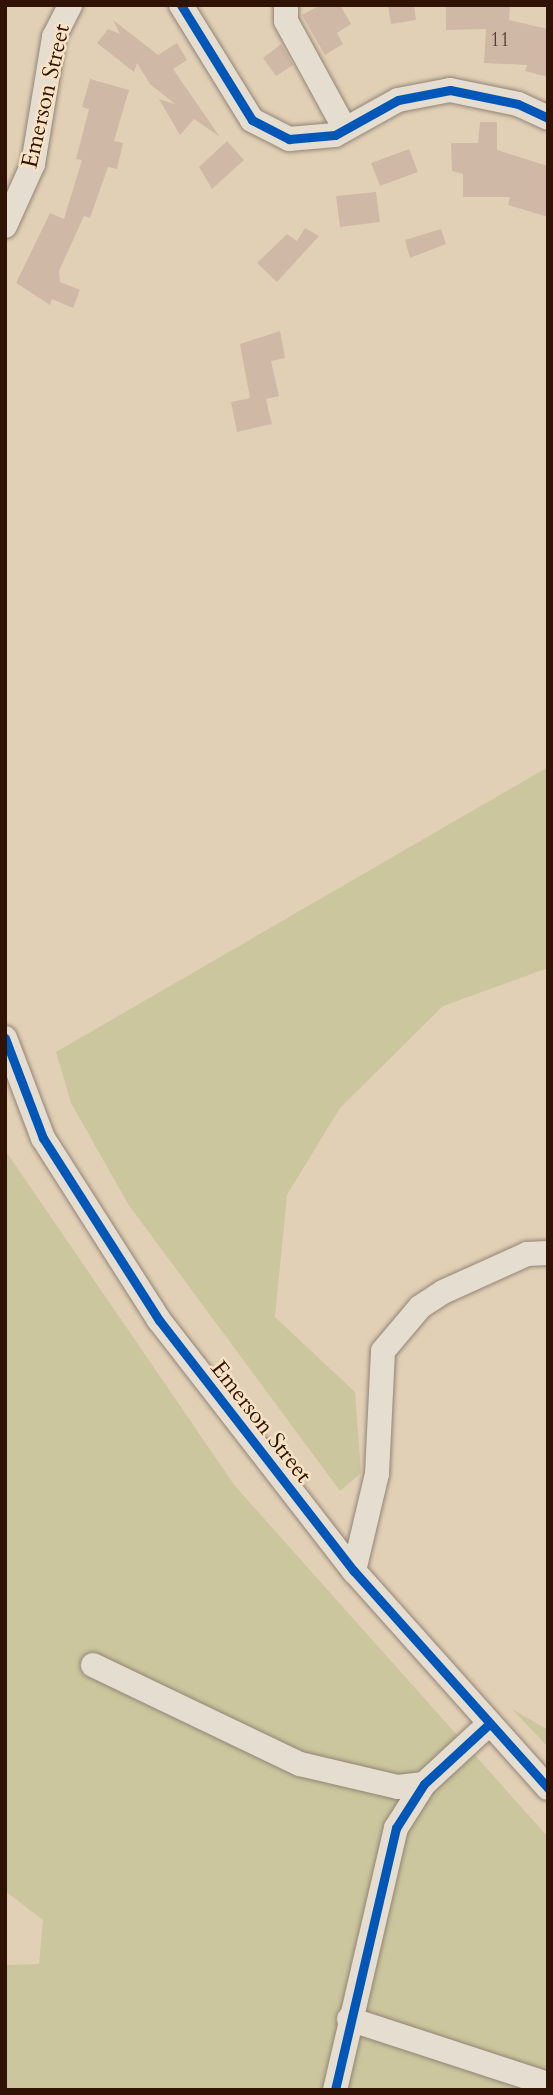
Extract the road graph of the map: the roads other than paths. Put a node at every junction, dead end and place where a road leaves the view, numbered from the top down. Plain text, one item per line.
1 (71, 5) edge
2 (181, 5) edge
3 (286, 5) edge
4 (548, 118) edge
5 (345, 130) junction
6 (5, 226) edge
7 (5, 1038) edge
8 (548, 1253) edge
9 (354, 1571) junction
10 (93, 1665) dead end
11 (489, 1724) junction
12 (424, 1784) junction
13 (548, 1788) edge
14 (349, 2019) junction
15 (548, 2084) edge
16 (335, 2090) edge

1 - 6 street, Emerson Street
2 - 5 street
3 - 5 street
4 - 5 street
7 - 9 street, Emerson Street
8 - 9 street
9 - 11 street, Emerson Street
10 - 12 street
11 - 12 street
11 - 13 street, Emerson Street
12 - 14 street
14 - 15 street
14 - 16 street

